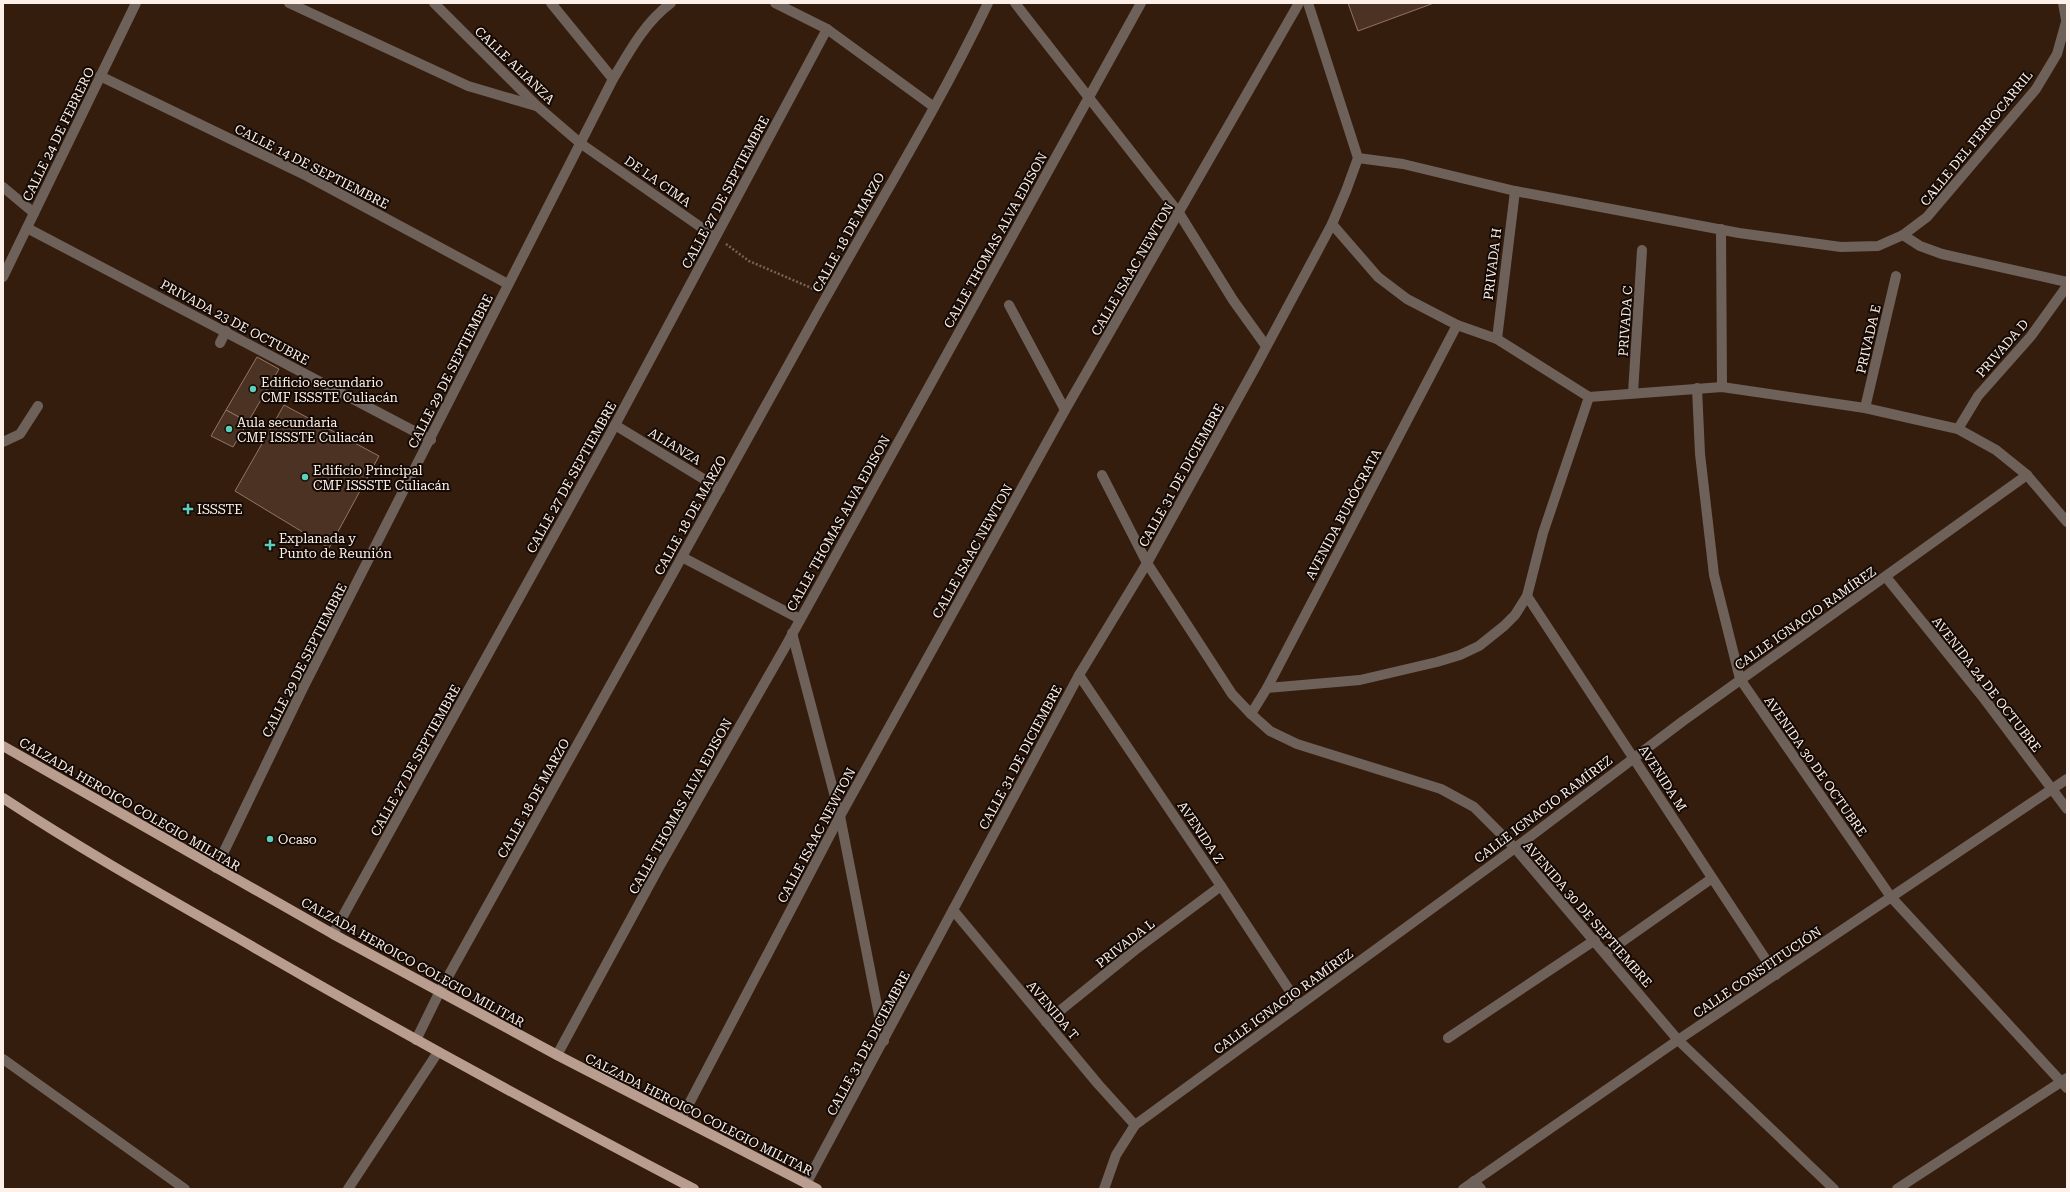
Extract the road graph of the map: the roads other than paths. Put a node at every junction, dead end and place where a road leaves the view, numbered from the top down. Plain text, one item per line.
1 (136, 3) edge
2 (289, 3) edge
3 (434, 3) edge
4 (551, 3) edge
5 (671, 3) edge
6 (775, 3) edge
7 (988, 3) edge
8 (1015, 3) edge
9 (1141, 3) edge
10 (1299, 3) edge
11 (1308, 3) edge
12 (2063, 3) edge
13 (2066, 23) edge
14 (827, 29) junction
15 (100, 76) junction
16 (613, 79) junction
17 (1089, 98) junction
18 (537, 106) junction
19 (934, 107) junction
20 (580, 143) junction
21 (1358, 158) junction
22 (3, 187) edge
23 (1515, 191) junction
24 (34, 213) junction
25 (1179, 213) junction
26 (1332, 224) junction
27 (27, 228) junction
28 (1721, 230) junction
29 (1903, 234) junction
30 (716, 237) junction
31 (1642, 250) dead end
32 (1896, 276) dead end
33 (3, 277) edge
34 (2067, 282) edge
35 (508, 284) junction
36 (2067, 286) edge
37 (1009, 305) dead end
38 (1457, 326) junction
39 (226, 331) junction
40 (1496, 340) junction
41 (220, 343) dead end
42 (1266, 346) junction
43 (1722, 387) junction
44 (1697, 388) junction
45 (1633, 393) junction
46 (1589, 397) junction
47 (38, 406) dead end
48 (1865, 408) junction
49 (1065, 410) junction
50 (616, 425) junction
51 (1958, 429) junction
52 (431, 440) junction
53 (3, 442) edge
54 (1102, 475) dead end
55 (2027, 475) junction
56 (720, 489) junction
57 (2066, 517) edge
58 (682, 558) junction
59 (1147, 563) junction
60 (1886, 577) junction
61 (1527, 596) junction
62 (800, 619) junction
63 (792, 633) junction
64 (1079, 675) junction
65 (1740, 680) junction
66 (1267, 688) junction
67 (1251, 714) junction
68 (3, 746) edge
69 (1634, 757) junction
70 (2067, 779) edge
71 (2052, 789) junction
72 (3, 798) edge
73 (2067, 809) edge
74 (840, 816) junction
75 (1515, 848) junction
76 (216, 868) junction
77 (1712, 879) junction
78 (1221, 886) junction
79 (1891, 897) junction
80 (953, 910) junction
81 (334, 934) junction
82 (1595, 940) junction
83 (1606, 954) junction
84 (1776, 975) junction
85 (440, 991) junction
86 (1299, 1006) junction
87 (1046, 1022) junction
88 (1448, 1038) dead end
89 (416, 1040) junction
90 (1678, 1040) junction
91 (884, 1041) junction
92 (438, 1052) junction
93 (556, 1056) junction
94 (3, 1059) edge
95 (2065, 1082) edge
96 (681, 1119) junction
97 (1135, 1125) junction
98 (1474, 1181) junction
99 (806, 1184) junction
100 (185, 1189) edge
101 (348, 1189) edge
102 (694, 1189) edge
103 (817, 1189) edge
104 (1104, 1189) edge
105 (1463, 1189) edge
106 (1481, 1189) edge
107 (1834, 1189) edge
108 (1897, 1189) edge

1 - 15 street, CALLE 24 DE FEBRERO
2 - 18 street
3 - 18 street, CALLE ALIANZA
4 - 16 street
5 - 16 street, CALLE 29 DE SEPTIEMBRE
6 - 14 street
7 - 19 street, CALLE 18 DE MARZO
8 - 17 street
9 - 17 street, CALLE THOMAS ALVA EDISON
10 - 25 street, CALLE ISAAC NEWTON
11 - 21 street
12 - 13 street
13 - 29 street, CALLE DEL FERROCARRIL
14 - 19 street
14 - 30 street, CALLE 27 DE SEPTIEMBRE
15 - 24 street, CALLE 24 DE FEBRERO
15 - 35 street, CALLE 14 DE SEPTIEMBRE
16 - 20 street, CALLE 29 DE SEPTIEMBRE
17 - 25 street
17 - 62 street, CALLE THOMAS ALVA EDISON
18 - 20 street, CALLE ALIANZA
19 - 56 street, CALLE 18 DE MARZO
20 - 30 street, DE LA CIMA
20 - 35 street, CALLE 29 DE SEPTIEMBRE
21 - 23 street
21 - 26 street, CALLE 31 DE DICIEMBRE
22 - 24 street
23 - 28 street
23 - 40 street, PRIVADA H
24 - 27 street, CALLE 24 DE FEBRERO
25 - 42 street
25 - 49 street, CALLE ISAAC NEWTON
26 - 38 street
26 - 42 street, CALLE 31 DE DICIEMBRE
27 - 33 street, CALLE 24 DE FEBRERO
27 - 39 street, PRIVADA 23 DE OCTUBRE
28 - 29 street, CALLE DEL FERROCARRIL
28 - 43 street
29 - 34 street
30 - 50 street, CALLE 27 DE SEPTIEMBRE
31 - 45 street, PRIVADA C
32 - 48 street, PRIVADA E
35 - 52 street, CALLE 29 DE SEPTIEMBRE
36 - 51 street, PRIVADA D
37 - 49 street
38 - 40 street
38 - 66 street, AVENIDA BURÓCRATA
39 - 41 street
39 - 52 street, PRIVADA 23 DE OCTUBRE
40 - 46 street
42 - 59 street, CALLE 31 DE DICIEMBRE
43 - 44 street
43 - 48 street
44 - 45 street
44 - 65 street, AVENIDA 30 DE OCTUBRE
45 - 46 street
46 - 61 street
47 - 53 street
48 - 51 street
49 - 74 street, CALLE ISAAC NEWTON
50 - 56 street, ALIANZA
50 - 81 street, CALLE 27 DE SEPTIEMBRE
51 - 55 street
52 - 76 street, CALLE 29 DE SEPTIEMBRE
54 - 59 street, AVENIDA 30 DE SEPTIEMBRE
55 - 57 street
55 - 60 street, CALLE IGNACIO RAMÍREZ
56 - 58 street, CALLE 18 DE MARZO
58 - 62 street
58 - 85 street, CALLE 18 DE MARZO
59 - 64 street, CALLE 31 DE DICIEMBRE
59 - 67 street, AVENIDA 30 DE SEPTIEMBRE
60 - 65 street, CALLE IGNACIO RAMÍREZ
60 - 71 street, AVENIDA 24 DE OCTUBRE
61 - 66 street
61 - 69 street, AVENIDA M
62 - 63 street, CALLE THOMAS ALVA EDISON
63 - 74 street
63 - 93 street, CALLE THOMAS ALVA EDISON
64 - 78 street, AVENIDA Z
64 - 80 street, CALLE 31 DE DICIEMBRE
65 - 69 street, CALLE IGNACIO RAMÍREZ
65 - 79 street, AVENIDA 30 DE OCTUBRE
66 - 67 street, AVENIDA BURÓCRATA
67 - 75 street, AVENIDA 30 DE SEPTIEMBRE
68 - 76 main road, CALZADA HEROICO COLEGIO MILITAR
69 - 75 street, CALLE IGNACIO RAMÍREZ
69 - 77 street, AVENIDA M
70 - 71 street, CALLE CONSTITUCIÓN
71 - 73 street, AVENIDA 24 DE OCTUBRE
71 - 79 street, CALLE CONSTITUCIÓN
72 - 89 main road
74 - 91 street
74 - 96 street, CALLE ISAAC NEWTON
75 - 82 street, AVENIDA 30 DE SEPTIEMBRE
75 - 86 street, CALLE IGNACIO RAMÍREZ
76 - 81 main road, CALZADA HEROICO COLEGIO MILITAR
77 - 83 street
77 - 84 street, AVENIDA M
78 - 86 street, AVENIDA Z
78 - 87 street, PRIVADA L
79 - 84 street, CALLE CONSTITUCIÓN
79 - 95 street, AVENIDA 30 DE OCTUBRE
80 - 87 street, AVENIDA T
80 - 91 street, CALLE 31 DE DICIEMBRE
81 - 85 main road, CALZADA HEROICO COLEGIO MILITAR
82 - 83 street, AVENIDA 30 DE SEPTIEMBRE
82 - 88 street
83 - 90 street, AVENIDA 30 DE SEPTIEMBRE
84 - 90 street, CALLE CONSTITUCIÓN
85 - 89 street, CALLE 18 DE MARZO
85 - 93 main road, CALZADA HEROICO COLEGIO MILITAR
86 - 97 street, CALLE IGNACIO RAMÍREZ
87 - 97 street, AVENIDA T
89 - 92 main road
90 - 98 street, CALLE CONSTITUCIÓN
90 - 107 street, AVENIDA 30 DE SEPTIEMBRE
91 - 99 street, CALLE 31 DE DICIEMBRE
92 - 101 street
92 - 102 main road
93 - 96 main road, CALZADA HEROICO COLEGIO MILITAR
94 - 100 street
95 - 108 street
96 - 99 main road, CALZADA HEROICO COLEGIO MILITAR
97 - 104 street, CALLE IGNACIO RAMÍREZ
98 - 105 street, CALLE CONSTITUCIÓN
98 - 106 street
99 - 103 main road, CALZADA HEROICO COLEGIO MILITAR

